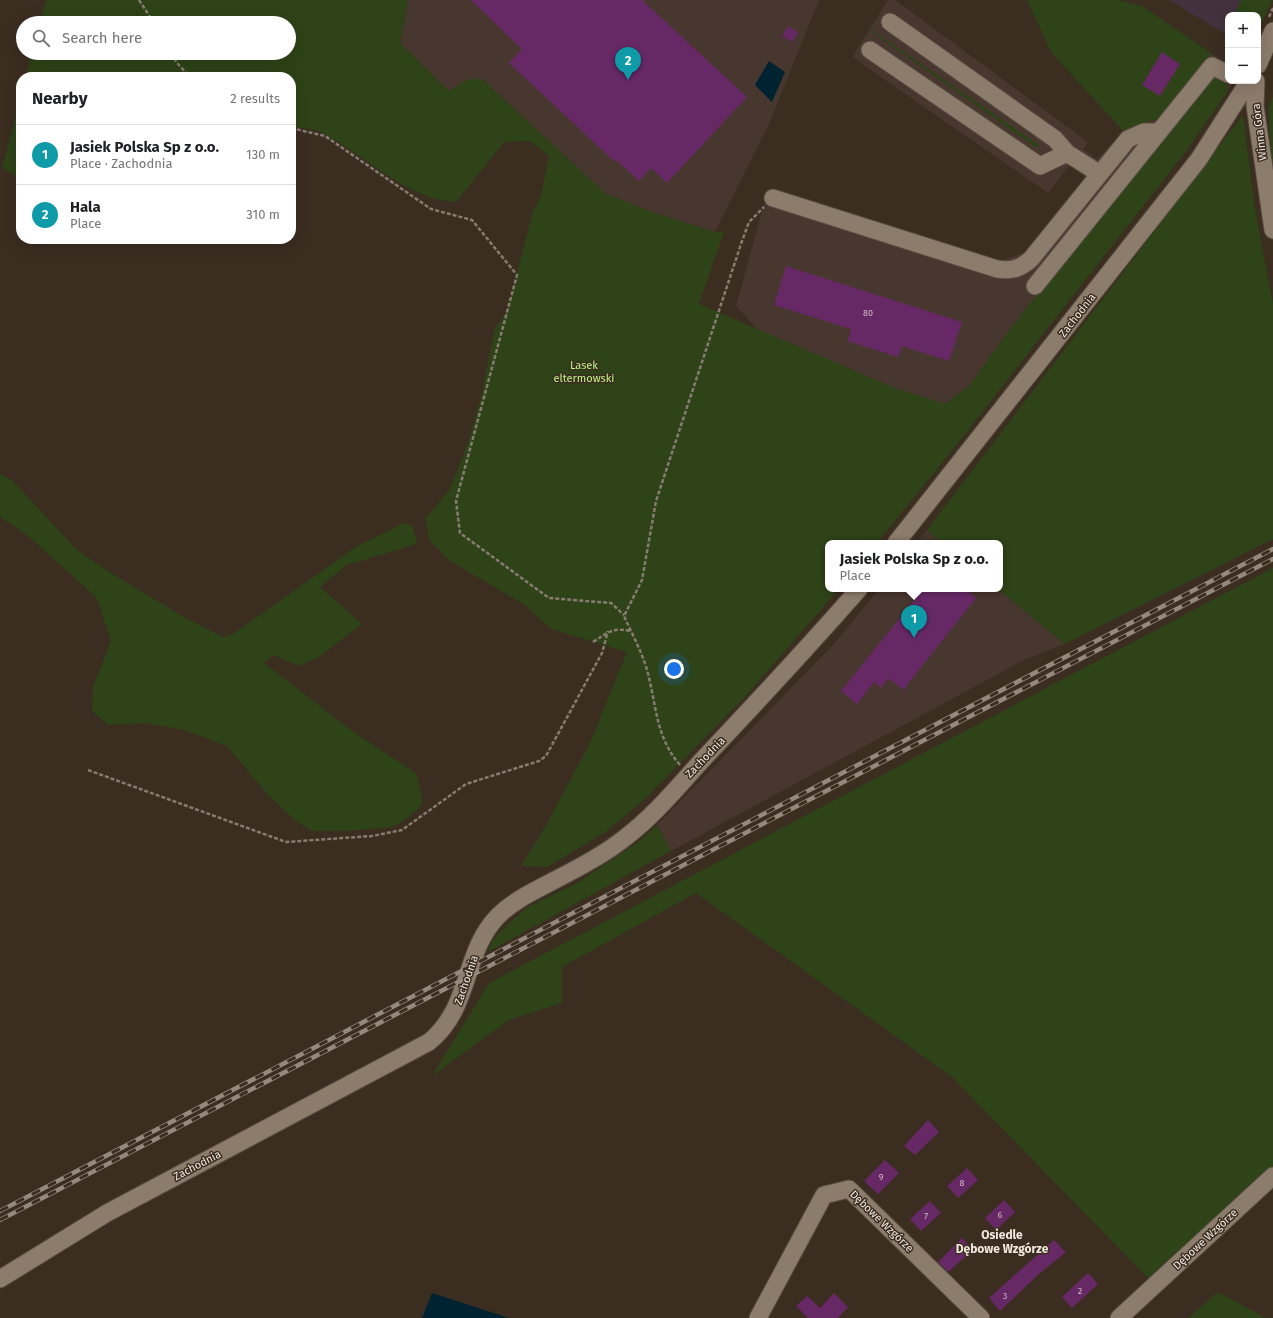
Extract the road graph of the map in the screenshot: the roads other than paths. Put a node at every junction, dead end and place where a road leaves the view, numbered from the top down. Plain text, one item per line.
1 (890, 22) dead end
2 (1273, 31) edge
3 (870, 50) dead end
4 (1261, 58) edge
5 (1225, 72) edge
6 (1248, 84) edge
7 (1250, 84) edge
8 (1158, 132) junction
9 (1068, 153) junction
10 (1100, 174) junction
11 (773, 198) road end
12 (1273, 230) edge
13 (1035, 286) dead end
14 (898, 540) edge
15 (856, 592) edge
16 (1273, 1176) edge
17 (0, 1279) edge
18 (758, 1318) edge
19 (981, 1318) edge
20 (1119, 1318) edge

1 - 9 street
2 - 4 street
3 - 9 street
5 - 8 street
6 - 14 street, Zachodnia
7 - 12 street, Winna Góra
8 - 10 street
8 - 13 street
9 - 10 street
10 - 11 street
15 - 17 street, Zachodnia
16 - 20 street, Dębowe Wzgórze
18 - 19 street, Dębowe Wzgórze

